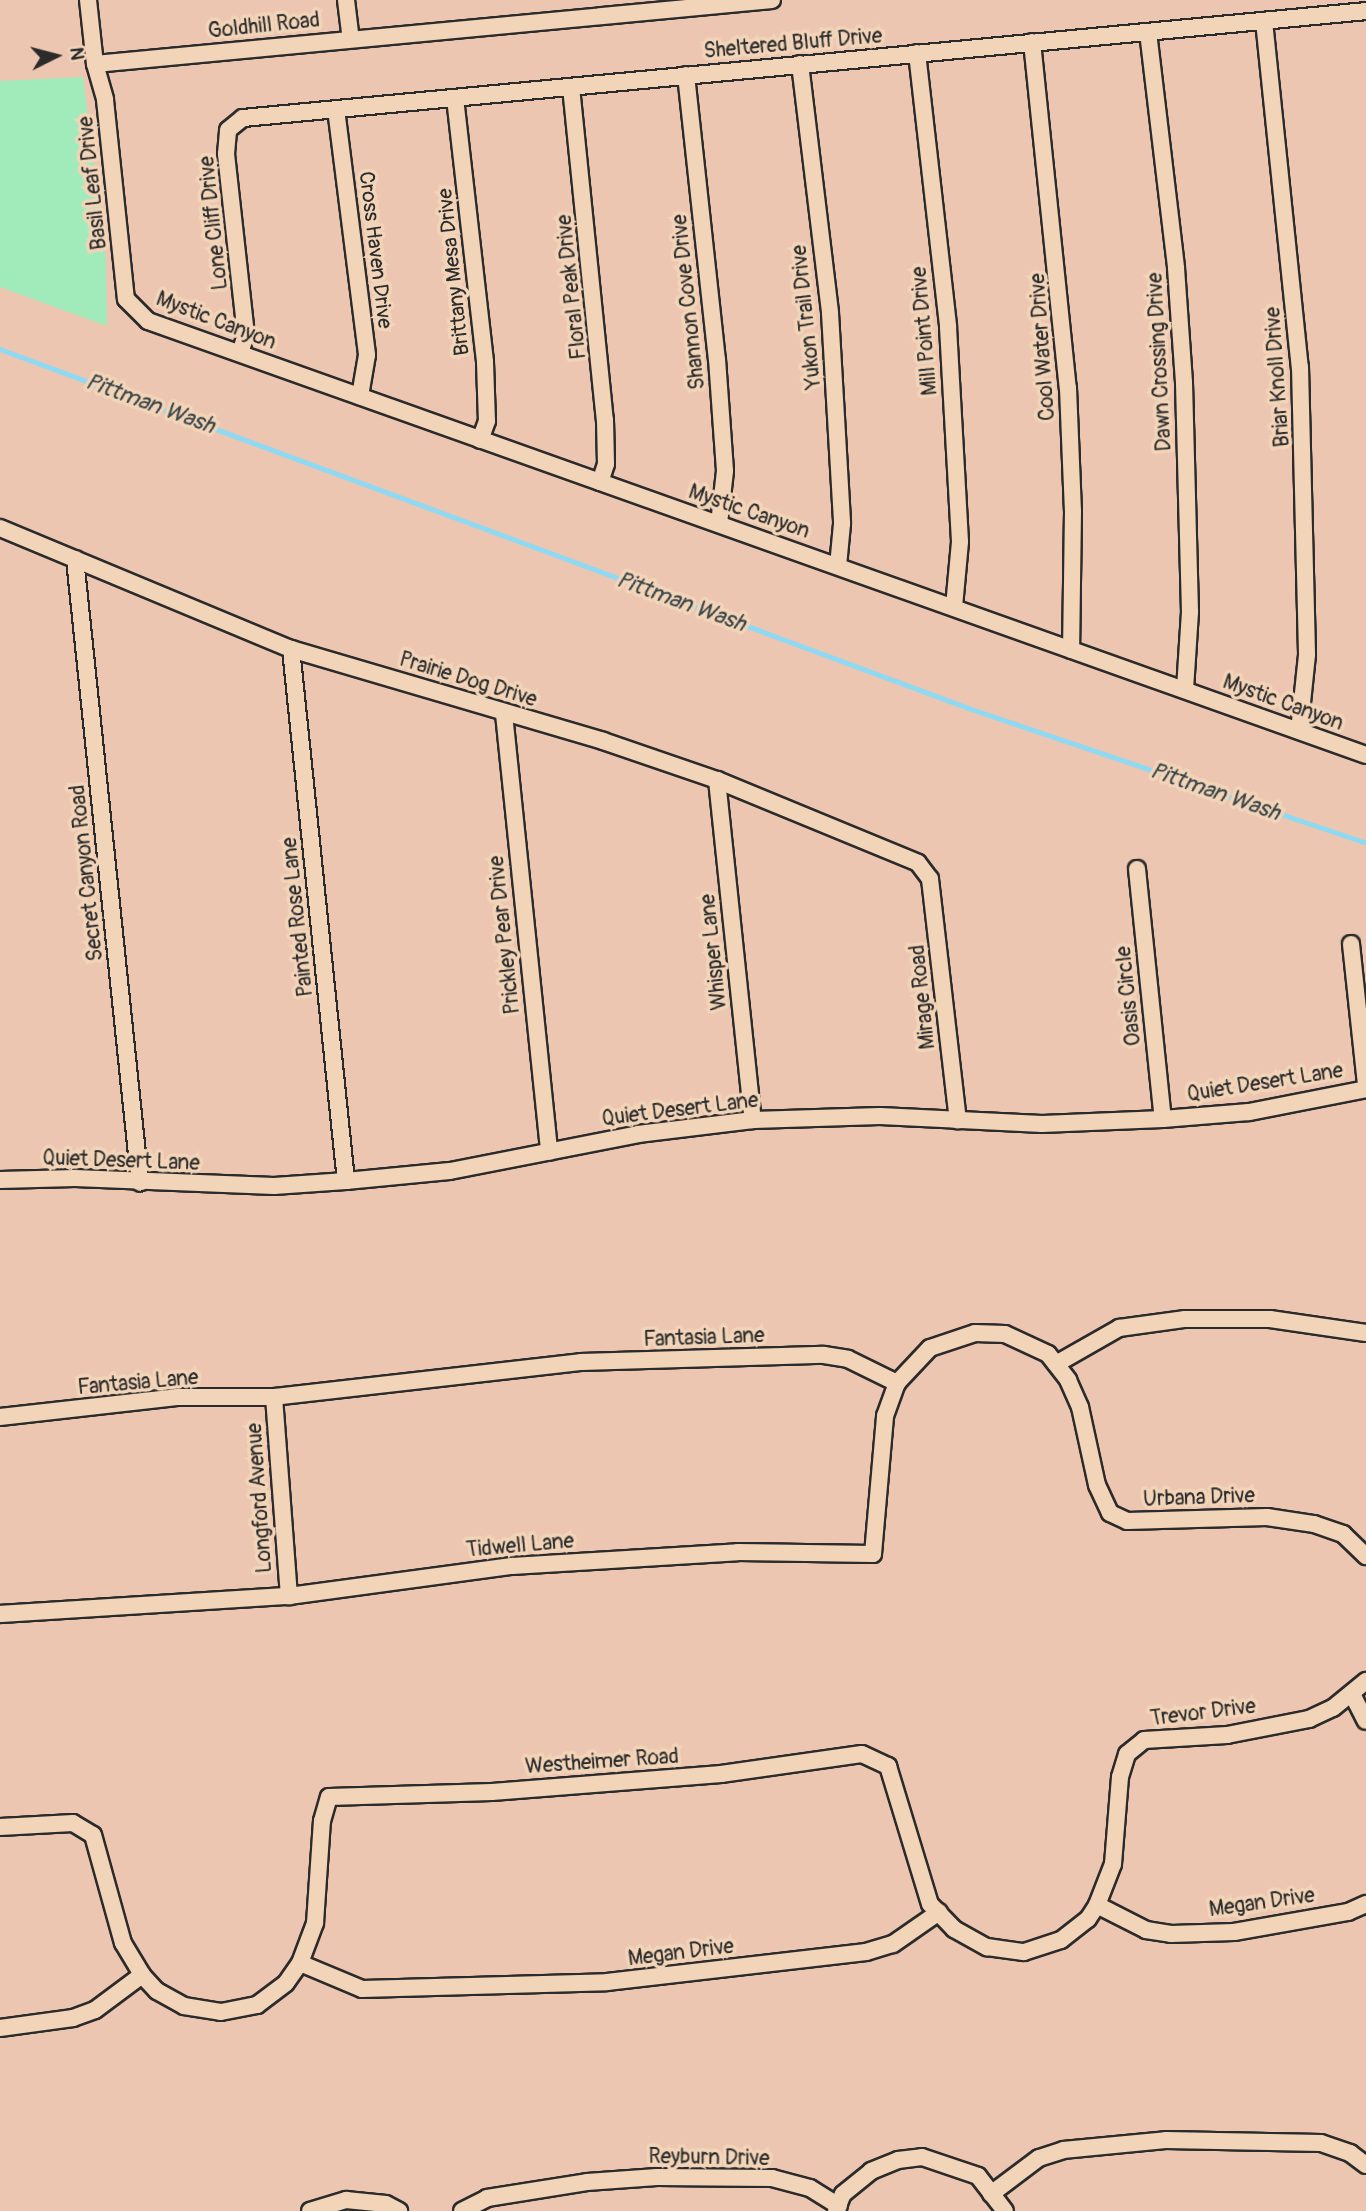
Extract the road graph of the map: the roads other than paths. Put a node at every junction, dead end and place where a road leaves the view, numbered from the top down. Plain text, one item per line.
1 (88, 0) edge
2 (346, 0) edge
3 (772, 0) edge
4 (1366, 11) edge
5 (1264, 21) junction
6 (1148, 32) junction
7 (351, 38) junction
8 (1032, 42) junction
9 (917, 53) junction
10 (94, 64) junction
11 (800, 64) junction
12 (686, 75) junction
13 (571, 87) junction
14 (455, 98) junction
15 (336, 109) junction
16 (228, 130) joint
17 (126, 299) joint
18 (240, 353) junction
19 (360, 396) junction
20 (481, 440) junction
21 (600, 482) junction
22 (719, 524) junction
23 (0, 528) edge
24 (75, 559) junction
25 (838, 566) junction
26 (954, 607) junction
27 (291, 649) junction
28 (1071, 650) junction
29 (1185, 690) junction
30 (504, 713) junction
31 (1299, 731) junction
32 (1366, 755) edge
33 (717, 780) junction
34 (1138, 869) dead end
35 (924, 870) joint
36 (1350, 944) dead end
37 (1366, 1086) edge
38 (1163, 1119) junction
39 (753, 1120) junction
40 (958, 1120) junction
41 (549, 1152) junction
42 (0, 1180) edge
43 (346, 1181) junction
44 (140, 1183) junction
45 (1366, 1334) edge
46 (1056, 1364) junction
47 (897, 1382) junction
48 (274, 1397) junction
49 (0, 1417) edge
50 (1364, 1548) edge
51 (289, 1595) junction
52 (0, 1614) edge
53 (1366, 1681) edge
54 (1352, 1695) junction
55 (1366, 1721) edge
56 (0, 1827) edge
57 (1366, 1904) edge
58 (1097, 1905) junction
59 (939, 1912) junction
60 (300, 1963) junction
61 (142, 1975) junction
62 (0, 2028) edge
63 (1366, 2165) edge
64 (991, 2193) junction
65 (837, 2208) edge
66 (310, 2211) edge
67 (399, 2211) edge
68 (461, 2211) edge
69 (1005, 2211) edge

1 - 10 street, Basil Leaf Drive
2 - 7 street
3 - 7 street, Goldhill Road
4 - 5 street, Sheltered Bluff Drive
5 - 6 street, Sheltered Bluff Drive
5 - 31 street, Briar Knoll Drive
6 - 8 street, Sheltered Bluff Drive
6 - 29 street, Dawn Crossing Drive
7 - 10 street, Goldhill Road
8 - 9 street, Sheltered Bluff Drive
8 - 28 street, Cool Water Drive
9 - 11 street, Sheltered Bluff Drive
9 - 26 street, Mill Point Drive
10 - 17 street, Basil Leaf Drive
11 - 12 street, Sheltered Bluff Drive
11 - 25 street, Yukon Trail Drive
12 - 13 street, Sheltered Bluff Drive
12 - 22 street, Shannon Cove Drive
13 - 14 street, Sheltered Bluff Drive
13 - 21 street, Floral Peak Drive
14 - 15 street, Sheltered Bluff Drive
14 - 20 street, Brittany Mesa Drive
15 - 16 street, Sheltered Bluff Drive
15 - 19 street, Cross Haven Drive
16 - 18 street, Lone Cliff Drive
17 - 18 street, Mystic Canyon
18 - 19 street, Mystic Canyon
19 - 20 street, Mystic Canyon
20 - 21 street, Mystic Canyon
21 - 22 street, Mystic Canyon
22 - 25 street, Mystic Canyon
23 - 24 street, Prairie Dog Drive
24 - 27 street, Prairie Dog Drive
24 - 44 street, Secret Canyon Road
25 - 26 street, Mystic Canyon
26 - 28 street, Mystic Canyon
27 - 30 street, Prairie Dog Drive
27 - 43 street, Painted Rose Lane
28 - 29 street, Mystic Canyon
29 - 31 street, Mystic Canyon
30 - 33 street, Prairie Dog Drive
30 - 41 street, Prickley Pear Drive
31 - 32 street, Mystic Canyon
33 - 35 street, Prairie Dog Drive
33 - 39 street, Whisper Lane
34 - 38 street, Oasis Circle
35 - 40 street, Mirage Road
36 - 37 street
37 - 38 street, Quiet Desert Lane
38 - 40 street, Quiet Desert Lane
39 - 40 street, Quiet Desert Lane
39 - 41 street, Quiet Desert Lane
41 - 43 street, Quiet Desert Lane
42 - 44 street, Quiet Desert Lane
43 - 44 street, Quiet Desert Lane
45 - 46 street
46 - 47 street
46 - 50 street, Urbana Drive
47 - 48 street, Fantasia Lane
47 - 51 street, Tidwell Lane
48 - 49 street, Fantasia Lane
48 - 51 street, Longford Avenue
51 - 52 street, Tidwell Lane
53 - 54 street, Trevor Drive
54 - 55 street
54 - 58 street, Trevor Drive
56 - 61 street
57 - 58 street, Megan Drive
58 - 59 street
59 - 60 street, Megan Drive
59 - 60 street, Westheimer Road
60 - 61 street
61 - 62 street
63 - 64 street
64 - 65 street, Reyburn Drive
64 - 69 street, Reyburn Drive
65 - 68 street, Reyburn Drive
66 - 67 street

